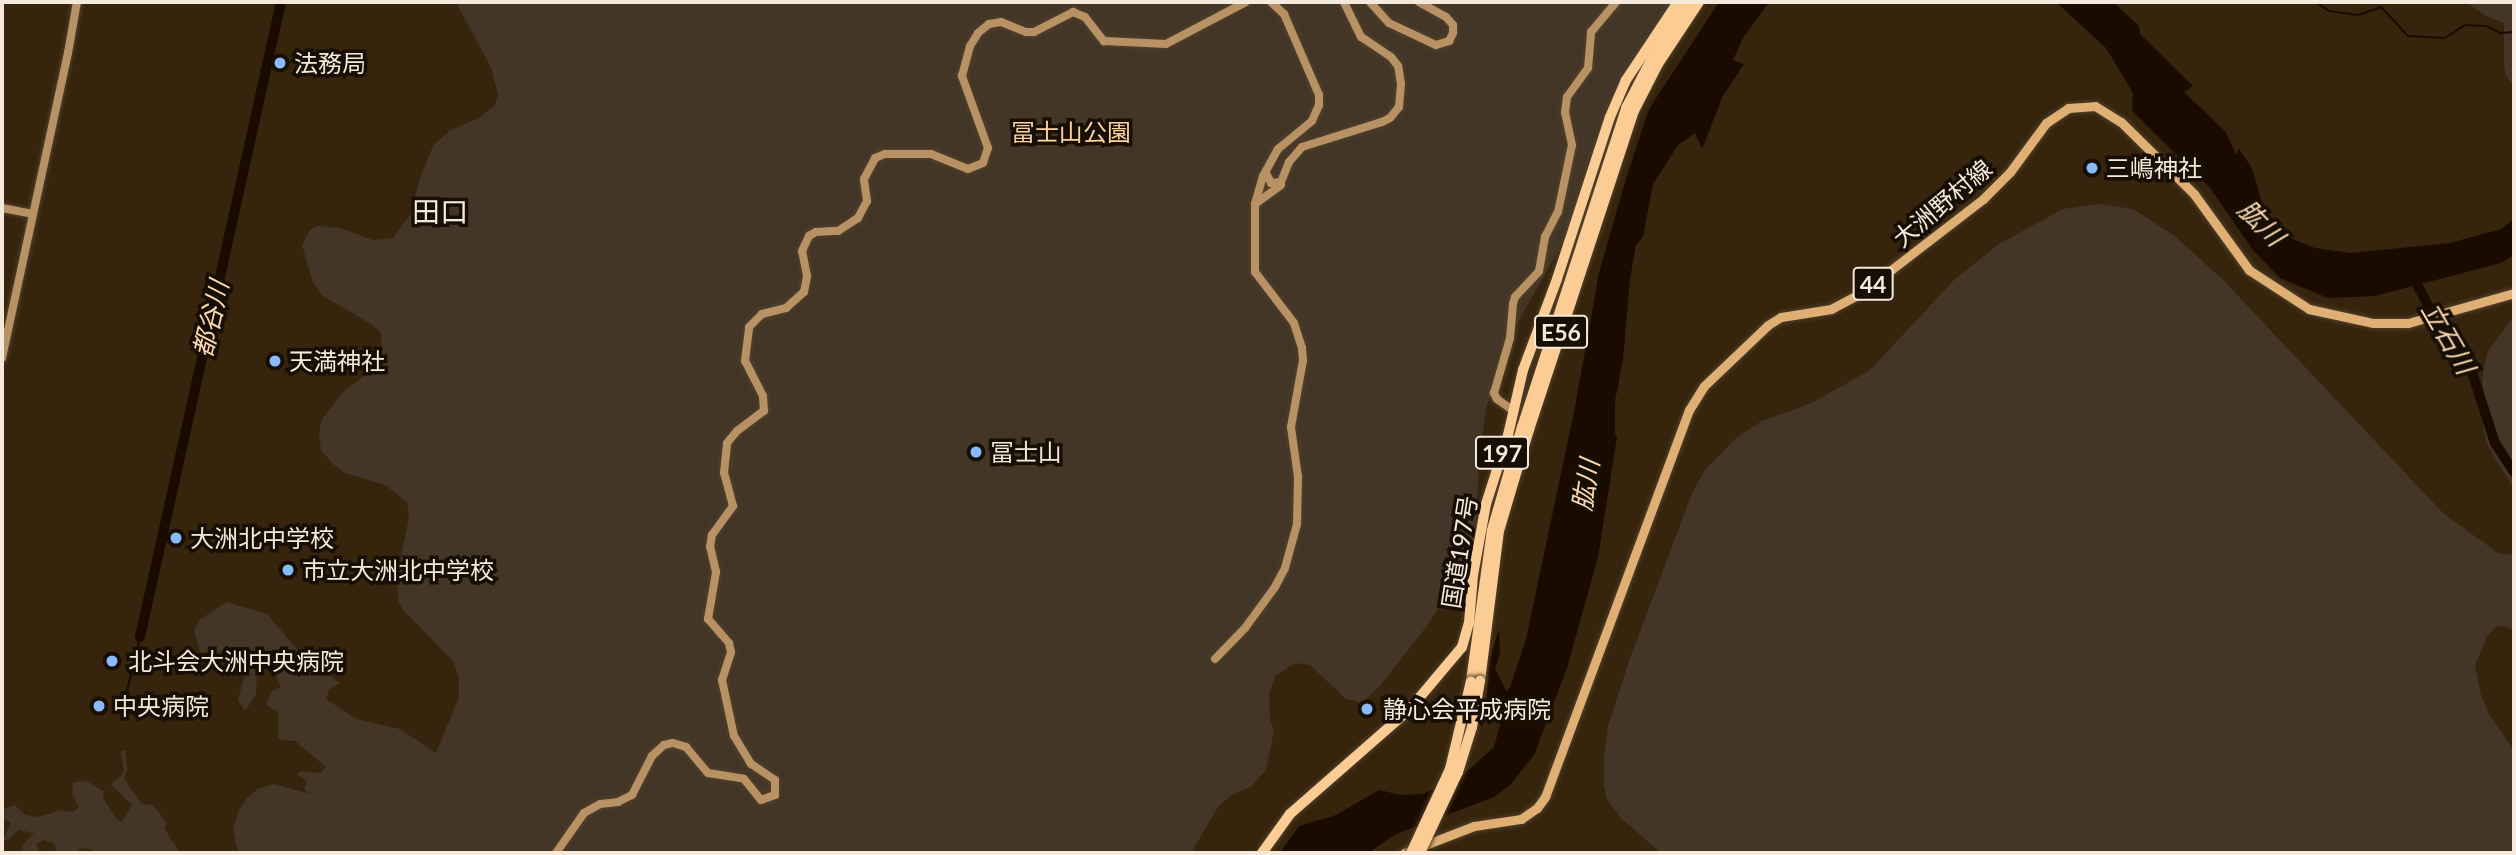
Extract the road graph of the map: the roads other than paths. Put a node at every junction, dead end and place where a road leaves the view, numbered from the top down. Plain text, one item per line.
1 (77, 2) edge
2 (1246, 2) edge
3 (1271, 2) edge
4 (1344, 2) edge
5 (1370, 2) edge
6 (1419, 2) edge
7 (1616, 2) edge
8 (1678, 2) edge
9 (1689, 2) edge
10 (1699, 2) edge
11 (1266, 173) junction
12 (1281, 182) junction
13 (1255, 204) junction
14 (2, 208) edge
15 (32, 214) junction
16 (2514, 293) edge
17 (2, 358) edge
18 (1514, 411) junction
19 (1215, 659) dead end
20 (1476, 681) junction
21 (556, 853) edge
22 (1262, 853) edge
23 (1404, 853) edge
24 (1411, 853) edge
25 (1420, 853) edge

1 - 15 street
2 - 21 street
3 - 11 street
4 - 12 street
5 - 6 street
7 - 18 street
8 - 18 highway, 国道197号 / 197
9 - 20 highway, E56
10 - 20 highway, E56
11 - 12 street
11 - 13 street
12 - 13 street
13 - 19 street
14 - 15 street
15 - 17 street
16 - 23 main road, 大洲野村線 / 44
18 - 22 highway, 国道197号 / 197
20 - 24 highway, E56, bridge
20 - 25 highway, E56, bridge

